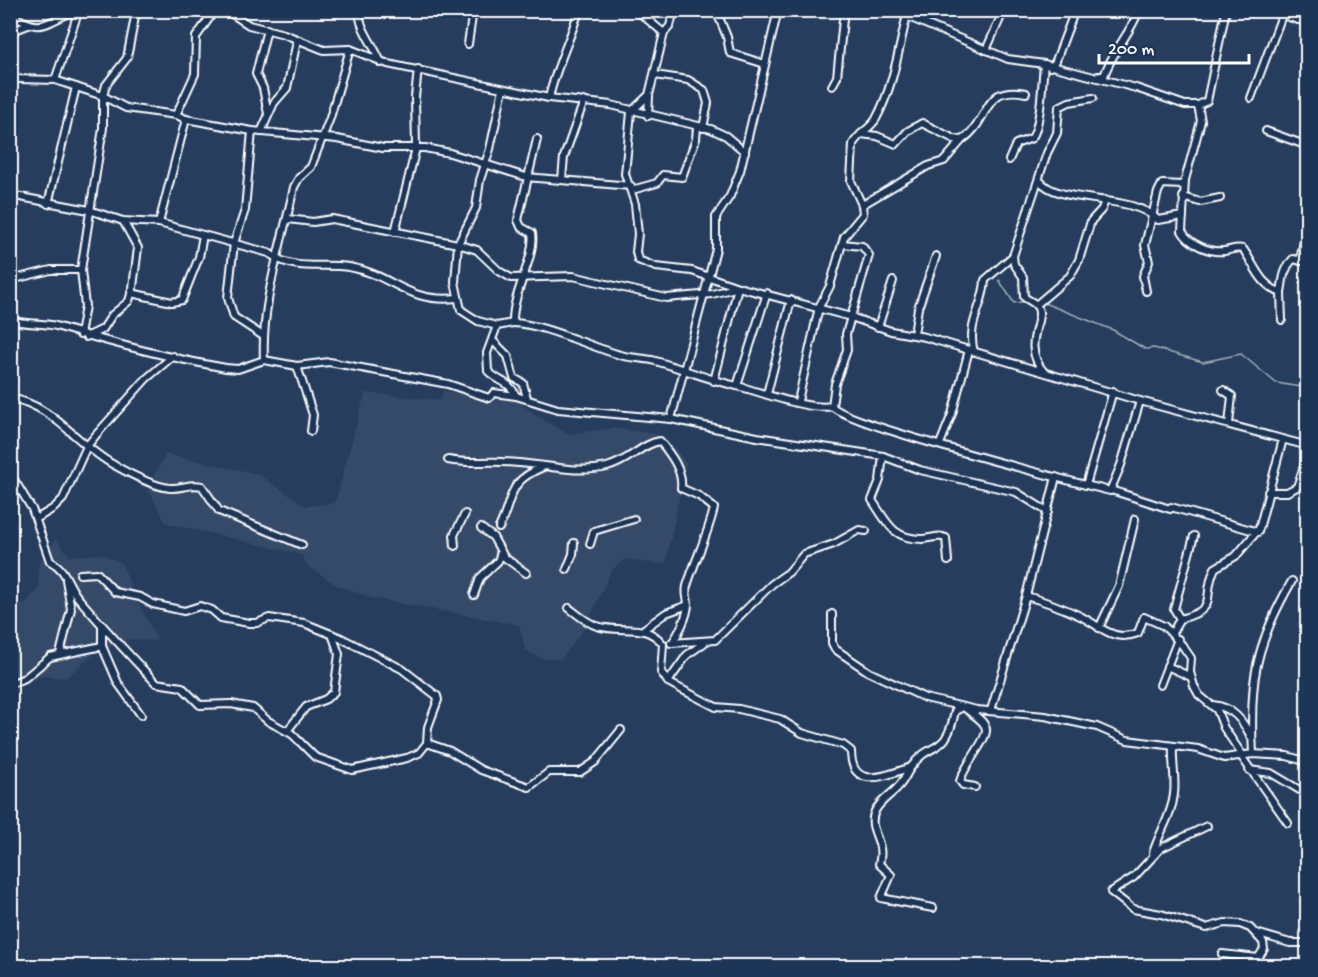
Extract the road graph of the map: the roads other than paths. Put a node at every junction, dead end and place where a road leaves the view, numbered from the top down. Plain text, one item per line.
1 (78, 10) edge
2 (216, 10) edge
3 (226, 10) edge
4 (360, 10) edge
5 (473, 10) edge
6 (579, 10) edge
7 (636, 10) edge
8 (674, 10) edge
9 (716, 10) edge
10 (778, 10) edge
11 (844, 10) edge
12 (892, 10) edge
13 (1004, 10) edge
14 (1075, 10) edge
15 (1139, 10) edge
16 (1226, 10) edge
17 (1267, 10) edge
18 (136, 12) edge
19 (1283, 13) edge
20 (10, 14) edge
21 (906, 19) junction
22 (1308, 20) edge
23 (28, 25) junction
24 (267, 29) junction
25 (10, 32) edge
26 (664, 33) junction
27 (297, 41) junction
28 (468, 44) dead end
29 (350, 49) junction
30 (986, 50) junction
31 (381, 63) junction
32 (765, 64) junction
33 (1047, 65) junction
34 (418, 69) junction
35 (10, 75) edge
36 (655, 75) junction
37 (1092, 76) junction
38 (55, 80) junction
39 (832, 86) dead end
40 (76, 87) junction
41 (503, 89) junction
42 (1026, 93) dead end
43 (649, 95) junction
44 (103, 96) junction
45 (549, 98) junction
46 (1092, 98) dead end
47 (1251, 98) dead end
48 (584, 101) junction
49 (1198, 105) junction
50 (631, 112) junction
51 (176, 115) junction
52 (269, 115) junction
53 (648, 116) junction
54 (186, 119) junction
55 (700, 128) junction
56 (252, 131) junction
57 (1266, 131) dead end
58 (261, 132) junction
59 (861, 134) junction
60 (321, 137) junction
61 (537, 138) dead end
62 (962, 140) junction
63 (1308, 146) edge
64 (416, 148) junction
65 (745, 152) junction
66 (1009, 160) dead end
67 (486, 163) junction
68 (526, 177) junction
69 (562, 179) junction
70 (1039, 180) junction
71 (1185, 180) junction
72 (631, 188) junction
73 (10, 195) edge
74 (1184, 197) junction
75 (1220, 198) dead end
76 (1105, 200) junction
77 (48, 204) junction
78 (862, 205) junction
79 (88, 210) junction
80 (1152, 214) junction
81 (1183, 216) junction
82 (288, 219) junction
83 (1308, 220) edge
84 (123, 221) junction
85 (159, 223) junction
86 (394, 232) junction
87 (203, 235) junction
88 (234, 243) junction
89 (458, 244) junction
90 (842, 244) junction
91 (280, 250) junction
92 (269, 253) junction
93 (936, 256) dead end
94 (1013, 256) junction
95 (277, 260) junction
96 (1300, 261) junction
97 (1308, 262) edge
98 (81, 270) junction
99 (521, 277) junction
100 (708, 278) junction
101 (10, 280) edge
102 (893, 281) dead end
103 (742, 287) junction
104 (1146, 291) dead end
105 (131, 293) junction
106 (767, 293) junction
107 (1281, 293) junction
108 (704, 295) junction
109 (457, 298) junction
110 (791, 300) junction
111 (1036, 305) junction
112 (819, 308) junction
113 (851, 317) junction
114 (10, 320) edge
115 (1282, 320) dead end
116 (513, 323) junction
117 (497, 326) junction
118 (879, 327) junction
119 (914, 334) junction
120 (83, 336) junction
121 (263, 336) junction
122 (493, 341) junction
123 (972, 351) junction
124 (173, 356) junction
125 (264, 360) junction
126 (297, 366) junction
127 (1044, 372) junction
128 (684, 373) junction
129 (714, 381) junction
130 (737, 386) junction
131 (1223, 390) dead end
132 (1113, 391) junction
133 (767, 394) junction
134 (516, 396) junction
135 (10, 398) edge
136 (527, 398) junction
137 (1140, 400) junction
138 (798, 401) junction
139 (832, 406) junction
140 (672, 419) junction
141 (1229, 424) junction
142 (311, 431) dead end
143 (1283, 439) junction
144 (940, 444) junction
145 (87, 446) junction
146 (1308, 446) edge
147 (1308, 454) edge
148 (883, 456) junction
149 (448, 460) dead end
150 (545, 466) junction
151 (10, 473) edge
152 (1056, 477) junction
153 (1086, 484) junction
154 (1111, 490) junction
155 (1268, 492) junction
156 (1048, 512) junction
157 (465, 514) dead end
158 (36, 519) junction
159 (634, 519) dead end
160 (1135, 519) dead end
161 (481, 528) dead end
162 (499, 528) dead end
163 (866, 531) dead end
164 (1258, 532) junction
165 (1194, 537) dead end
166 (574, 543) dead end
167 (591, 544) dead end
168 (302, 545) dead end
169 (455, 546) dead end
170 (501, 551) junction
171 (948, 561) dead end
172 (567, 568) dead end
173 (526, 573) dead end
174 (80, 574) dead end
175 (66, 576) junction
176 (1292, 581) dead end
177 (474, 595) dead end
178 (1026, 596) junction
179 (688, 604) junction
180 (569, 608) dead end
181 (832, 614) dead end
182 (1180, 619) junction
183 (101, 622) junction
184 (1099, 628) junction
185 (644, 629) junction
186 (1172, 633) junction
187 (332, 634) junction
188 (1178, 639) junction
189 (707, 641) junction
190 (672, 643) junction
191 (663, 644) junction
192 (102, 646) junction
193 (60, 654) junction
194 (1167, 666) junction
195 (1192, 677) junction
196 (668, 682) junction
197 (10, 684) edge
198 (1160, 685) dead end
199 (1213, 705) junction
200 (963, 706) junction
201 (991, 710) junction
202 (141, 715) dead end
203 (621, 730) dead end
204 (287, 732) junction
205 (1252, 741) junction
206 (428, 743) junction
207 (1173, 747) junction
208 (1253, 754) junction
209 (1242, 756) junction
210 (1308, 762) edge
211 (911, 767) junction
212 (1250, 770) junction
213 (975, 787) dead end
214 (1308, 795) edge
215 (1288, 823) dead end
216 (1207, 826) dead end
217 (1153, 853) junction
218 (933, 908) dead end
219 (1251, 931) junction
220 (1308, 943) edge
221 (1222, 954) dead end

1 - 23 street
1 - 38 street
2 - 51 street
3 - 24 street
4 - 31 street
5 - 28 street
6 - 45 street
7 - 26 street
8 - 26 street
9 - 32 street
10 - 32 street
11 - 39 street
12 - 21 street
13 - 30 street
14 - 33 street
15 - 37 street
16 - 49 street
17 - 19 street
18 - 44 street
19 - 22 street
19 - 47 street
20 - 23 street
21 - 30 street
21 - 59 street
23 - 25 street
24 - 27 street
24 - 52 street
26 - 36 street
27 - 29 street
27 - 52 street
29 - 31 street
29 - 60 street
30 - 33 street
31 - 34 street
32 - 65 street
33 - 37 street
33 - 66 street
34 - 41 street
34 - 64 street
35 - 38 street
36 - 43 street
36 - 55 street
37 - 49 street
38 - 40 street
40 - 44 street
40 - 77 street
41 - 45 street
41 - 67 street
42 - 62 street
43 - 50 street
43 - 53 street
44 - 51 street
44 - 79 street
45 - 48 street
46 - 70 street
48 - 50 street
48 - 69 street
49 - 71 street
50 - 53 street
50 - 72 street
51 - 54 street
52 - 58 street
53 - 55 street
54 - 56 street
54 - 85 street
55 - 65 street
55 - 72 street
56 - 58 street
56 - 88 street
57 - 63 street
58 - 60 street
59 - 62 street
59 - 78 street
60 - 64 street
60 - 82 street
61 - 68 street
62 - 78 street
64 - 67 street
64 - 86 street
65 - 100 street
67 - 68 street
67 - 89 street
68 - 69 street
68 - 99 street
69 - 72 street
70 - 76 street
70 - 94 street
71 - 74 street
71 - 80 street
72 - 100 street
73 - 77 street
74 - 75 street
74 - 81 street
76 - 80 street
76 - 111 street
77 - 79 street
78 - 90 street
79 - 84 street
79 - 98 street
80 - 81 street
80 - 104 street
81 - 107 street
82 - 86 street
82 - 91 street
83 - 96 street
84 - 85 street
84 - 105 street
85 - 87 street
86 - 89 street
87 - 88 street
87 - 105 street
88 - 92 street
88 - 121 street
89 - 99 street
89 - 109 street
90 - 112 street
90 - 113 street
91 - 92 street
91 - 95 street
92 - 95 street
93 - 119 street
94 - 111 street
94 - 123 street
95 - 109 street
95 - 121 street
96 - 97 street
96 - 107 street
98 - 101 street
98 - 120 street
99 - 108 street
99 - 116 street
100 - 103 street
100 - 108 street
102 - 118 street
103 - 106 street
103 - 108 street
103 - 129 street
105 - 120 street
106 - 110 street
106 - 130 street
107 - 115 street
108 - 128 street
109 - 117 street
110 - 112 street
110 - 133 street
111 - 127 street
112 - 113 street
112 - 138 street
113 - 118 street
113 - 139 street
114 - 120 street
116 - 117 street
116 - 128 street
117 - 122 street
118 - 119 street
119 - 123 street
120 - 124 street
121 - 125 street
122 - 134 street
122 - 136 street
123 - 127 street
123 - 144 street
124 - 125 street
124 - 145 street
125 - 126 street
126 - 134 street
126 - 142 street
127 - 132 street
128 - 129 street
128 - 140 street
129 - 130 street
130 - 133 street
131 - 141 street
132 - 137 street
132 - 153 street
133 - 138 street
134 - 136 street
135 - 145 street
136 - 140 street
137 - 141 street
137 - 154 street
138 - 139 street
139 - 144 street
140 - 148 street
141 - 143 street
143 - 146 street
143 - 155 street
144 - 152 street
145 - 158 street
145 - 168 street
147 - 155 street
148 - 156 street
148 - 171 street
149 - 150 street
150 - 162 street
150 - 179 street
151 - 158 street
152 - 153 street
152 - 156 street
153 - 154 street
154 - 164 street
155 - 164 street
156 - 178 street
157 - 169 street
158 - 175 street
159 - 167 street
160 - 184 street
161 - 170 street
163 - 189 street
164 - 182 street
165 - 182 street
166 - 172 street
170 - 173 street
170 - 177 street
174 - 187 street
175 - 183 street
175 - 193 street
176 - 205 street
178 - 184 street
178 - 201 street
179 - 185 street
179 - 190 street
180 - 185 street
181 - 200 street
182 - 186 street
183 - 192 street
183 - 204 street
184 - 186 street
185 - 191 street
186 - 188 street
187 - 204 street
187 - 206 street
188 - 194 street
188 - 195 street
189 - 190 street
189 - 196 street
190 - 191 street
191 - 196 street
192 - 193 street
192 - 202 street
193 - 197 street
194 - 195 street
194 - 198 street
195 - 199 street
196 - 211 street
199 - 205 street
199 - 209 street
200 - 201 street
200 - 211 street
200 - 213 street
201 - 207 street
203 - 206 street
204 - 206 street
205 - 208 street
207 - 209 street
207 - 217 street
208 - 209 street
208 - 210 street
209 - 212 street
211 - 218 street
212 - 214 street
212 - 215 street
216 - 217 street
217 - 219 street
219 - 220 street
219 - 221 street

